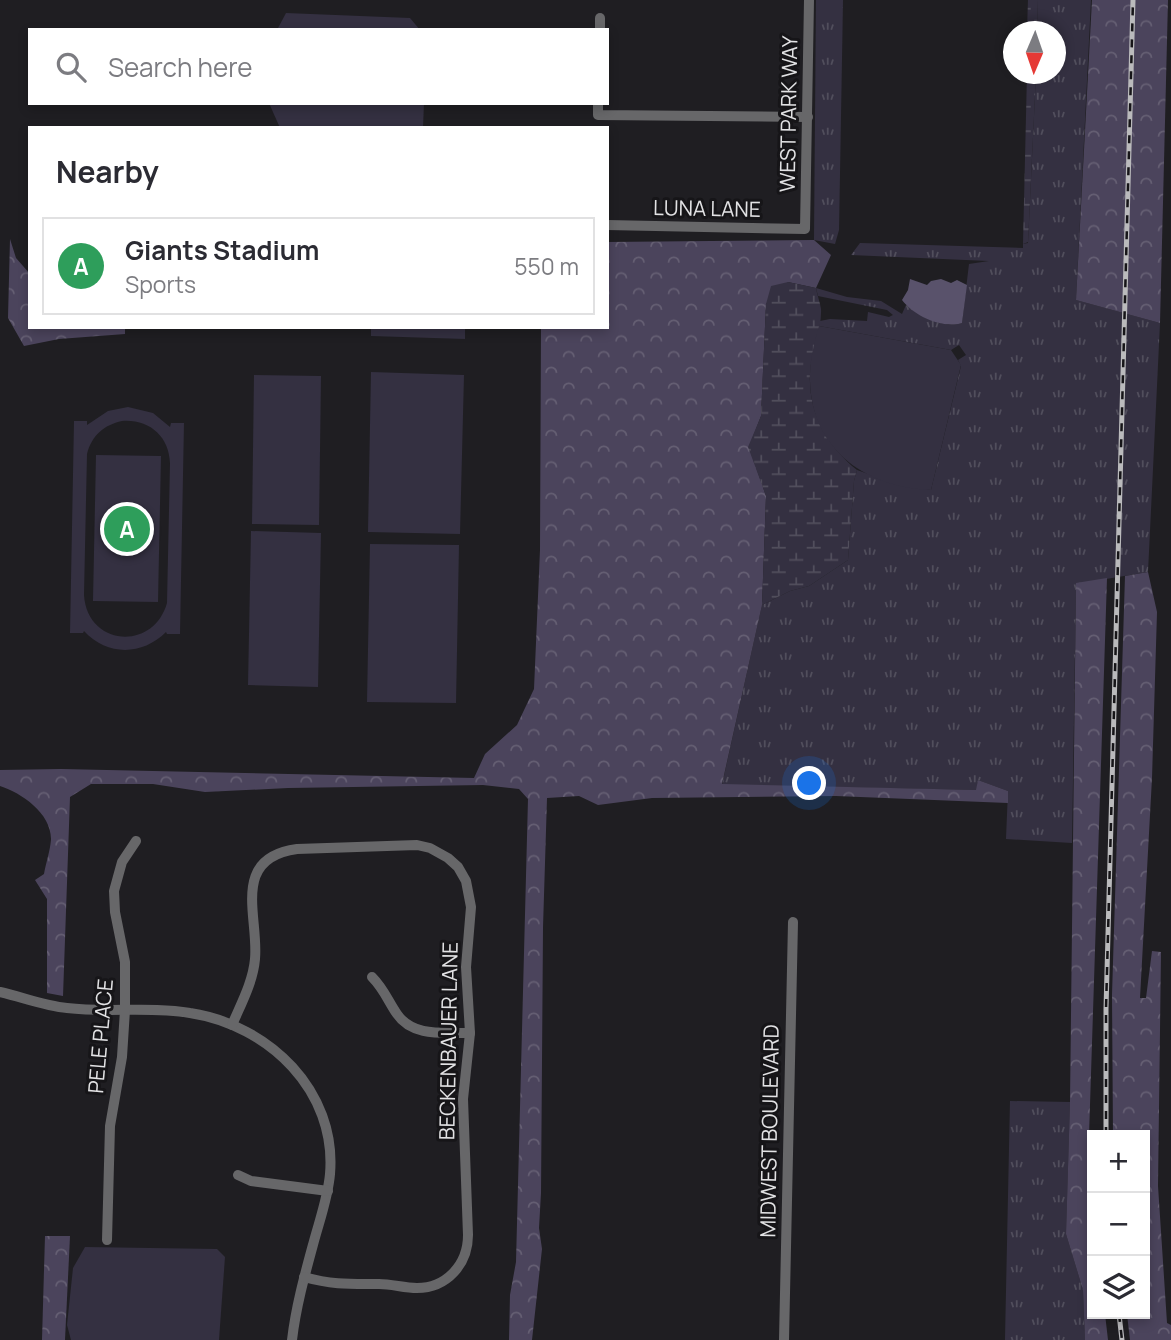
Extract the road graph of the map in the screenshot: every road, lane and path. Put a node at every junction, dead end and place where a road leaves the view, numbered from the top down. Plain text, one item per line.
1 (809, 0) edge
2 (600, 18) dead end
3 (600, 28) edge
4 (598, 105) edge
5 (808, 117) junction
6 (609, 225) edge
7 (805, 229) joint
8 (136, 841) dead end
9 (793, 922) dead end
10 (372, 977) dead end
11 (0, 992) edge
12 (125, 1010) junction
13 (232, 1025) junction
14 (470, 1033) junction
15 (238, 1175) dead end
16 (328, 1191) junction
17 (107, 1240) dead end
18 (304, 1278) junction
19 (292, 1340) edge
20 (784, 1340) edge

1 - 5 street, WEST PARK WAY
2 - 3 street
4 - 5 street
5 - 7 street, WEST PARK WAY
6 - 7 street, LUNA LANE
8 - 12 street, PELE PLACE
9 - 20 street, MIDWEST BOULEVARD
10 - 14 street
11 - 12 street
12 - 13 street
12 - 17 street, PELE PLACE
13 - 14 street, BECKENBAUER LANE
13 - 16 street
14 - 18 street, BECKENBAUER LANE
15 - 16 street
16 - 18 street
18 - 19 street

